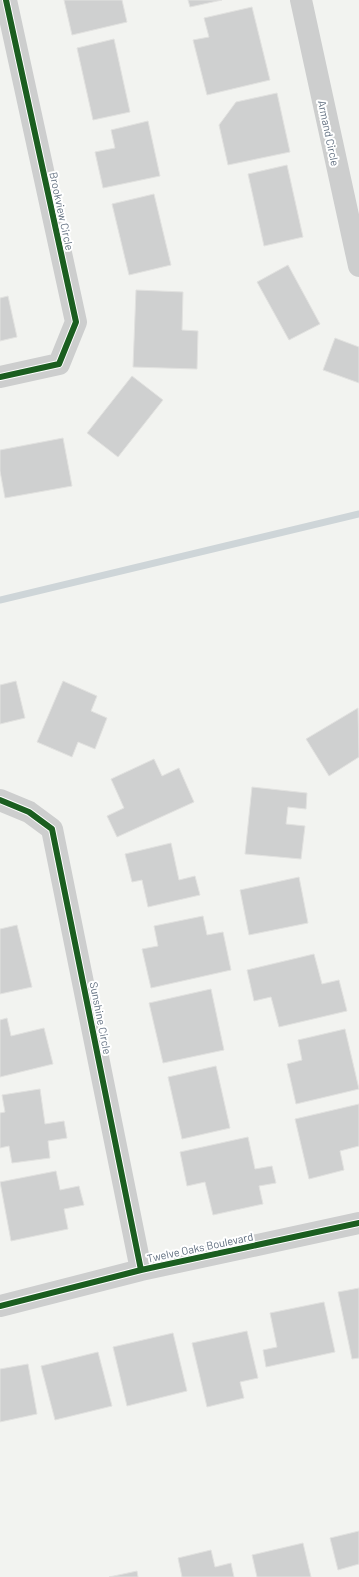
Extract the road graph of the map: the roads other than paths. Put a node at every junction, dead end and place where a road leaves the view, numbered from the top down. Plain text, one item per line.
1 (6, 0) edge
2 (301, 0) edge
3 (359, 266) edge
4 (0, 377) edge
5 (0, 800) edge
6 (359, 1223) edge
7 (141, 1270) junction
8 (0, 1306) edge

1 - 4 street, Brookview Circle
2 - 3 street, Armand Circle
5 - 7 street, Sunshine Circle
6 - 7 street, Twelve Oaks Boulevard
7 - 8 street, Twelve Oaks Boulevard

